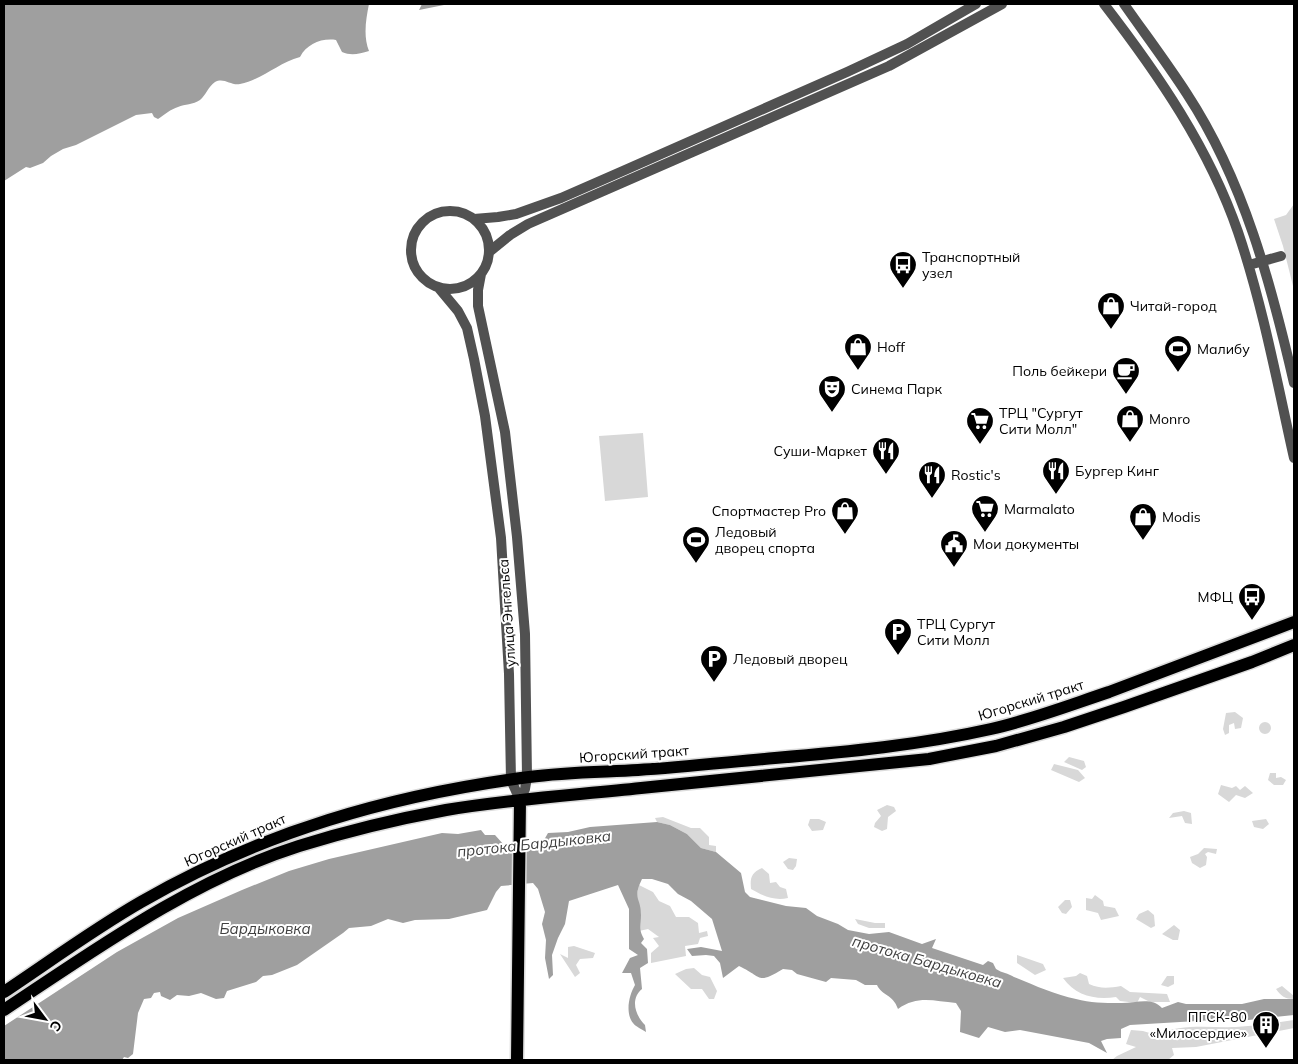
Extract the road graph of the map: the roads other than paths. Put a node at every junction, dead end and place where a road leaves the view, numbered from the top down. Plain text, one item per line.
1 (976, 4) edge
2 (1002, 4) edge
3 (1104, 4) edge
4 (1124, 4) edge
5 (474, 219) junction
6 (489, 252) junction
7 (1281, 256) dead end
8 (1263, 262) junction
9 (1249, 265) junction
10 (481, 274) junction
11 (438, 287) junction
12 (1294, 383) edge
13 (504, 424) junction
14 (487, 430) junction
15 (1294, 458) edge
16 (1294, 622) edge
17 (1294, 645) edge
18 (527, 777) junction
19 (511, 780) junction
20 (520, 800) junction
21 (4, 992) edge
22 (4, 1010) edge
23 (517, 1060) edge

1 - 5 street
2 - 6 street
3 - 9 street
4 - 8 street
5 - 6 street
5 - 11 street
6 - 10 street
7 - 8 street
8 - 9 street
8 - 12 street
9 - 15 street
10 - 11 street
10 - 13 street, улица Энгельса
11 - 14 street, улица Энгельса
13 - 14 street
13 - 18 street, улица Энгельса
14 - 19 street, улица Энгельса
16 - 18 main road, Югорский тракт
17 - 20 main road, Югорский тракт
18 - 19 main road, Югорский тракт
18 - 20 street, улица Энгельса
19 - 20 street, улица Энгельса
19 - 21 main road, Югорский тракт
20 - 22 main road, Югорский тракт
20 - 23 main road, улица Энгельса

